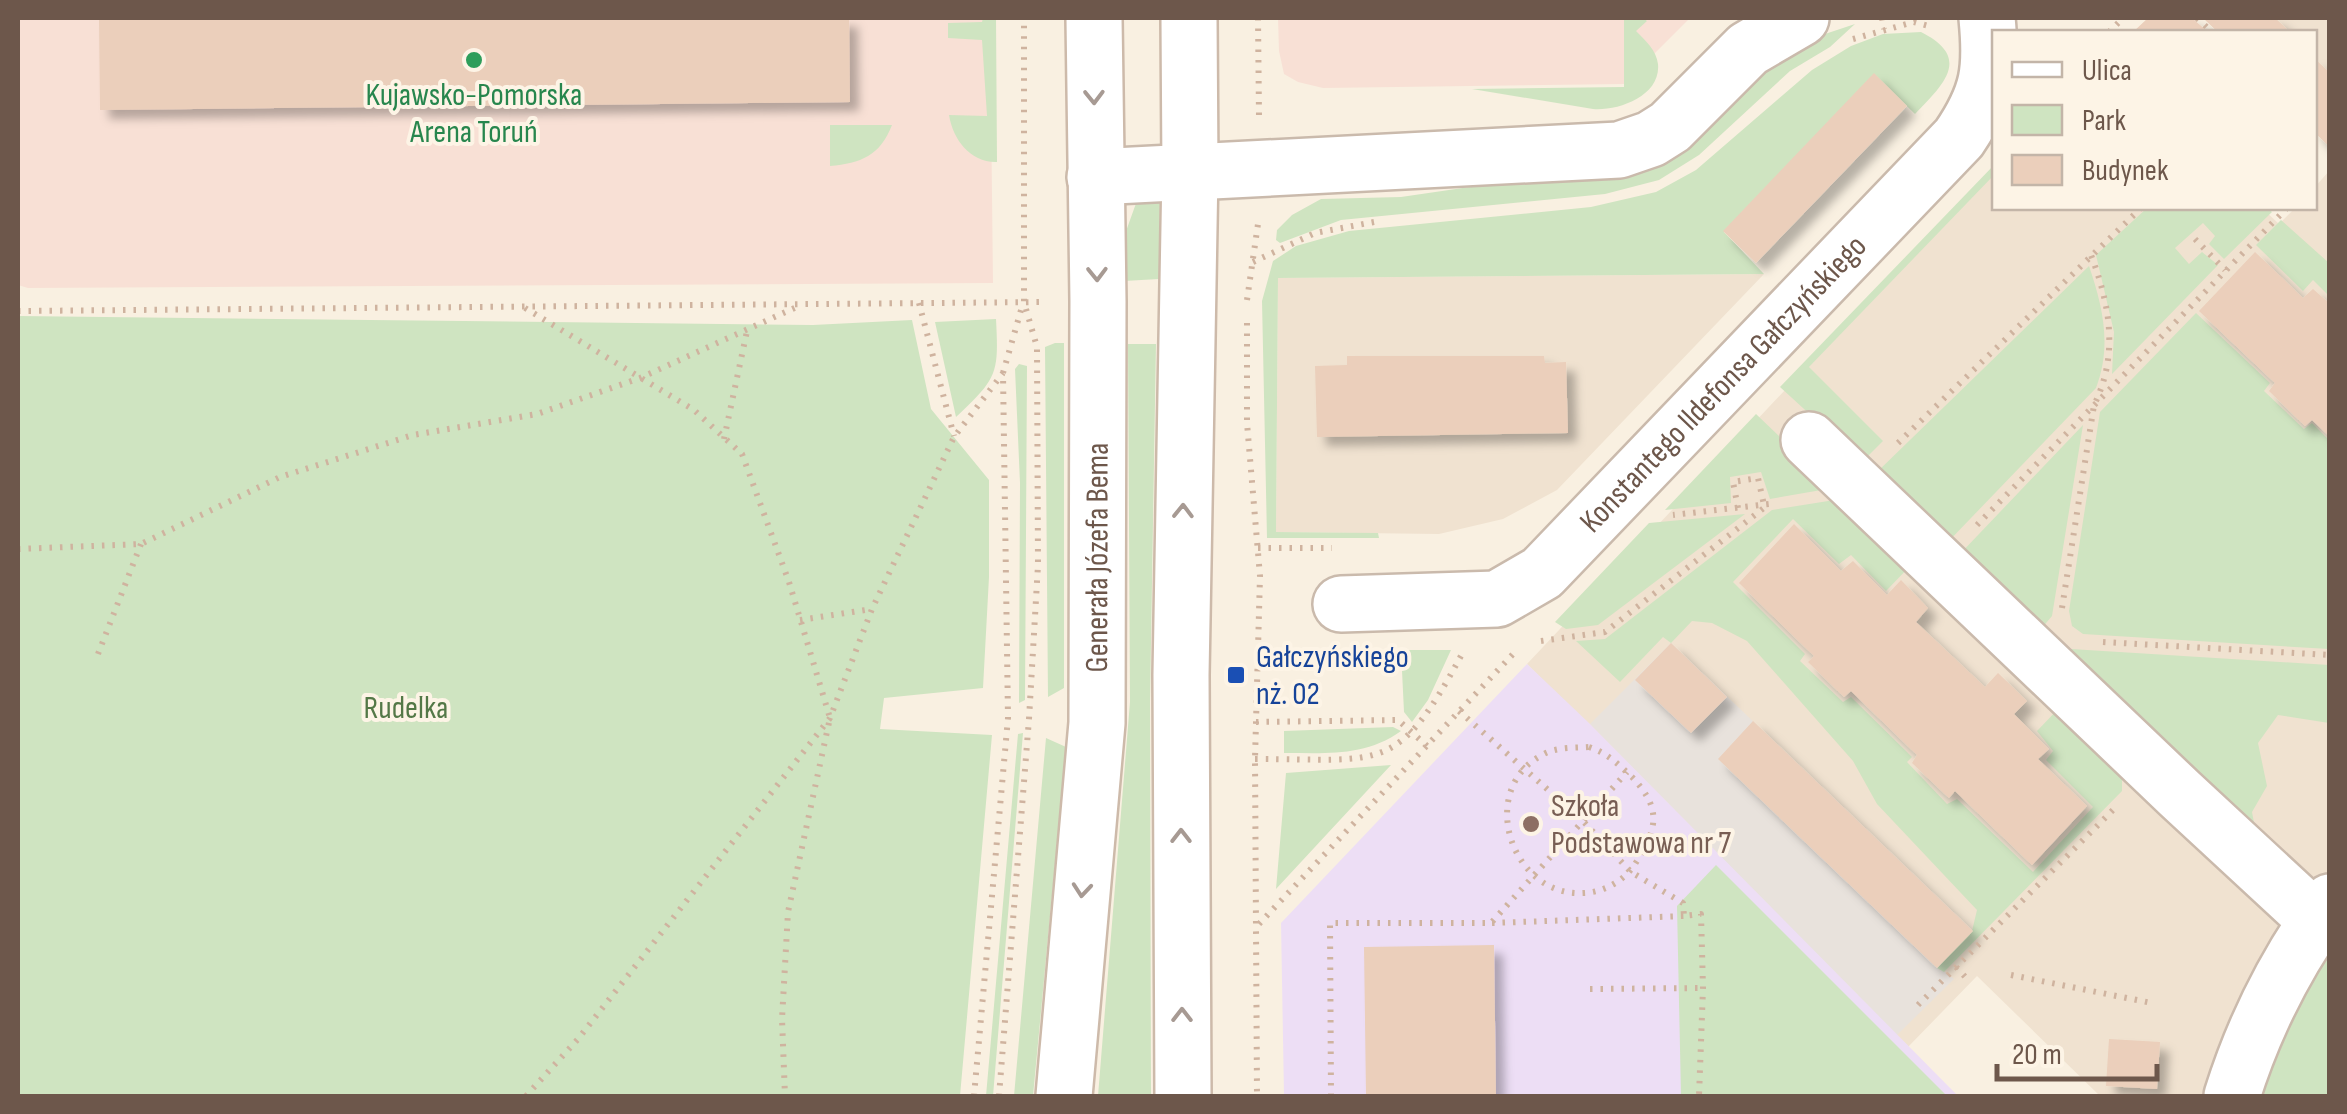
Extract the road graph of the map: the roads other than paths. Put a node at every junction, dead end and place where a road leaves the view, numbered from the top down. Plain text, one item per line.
1 (1094, 18) edge
2 (1189, 18) edge
3 (1802, 18) edge
4 (1967, 28) edge
5 (1190, 171) junction
6 (1095, 177) junction
7 (1810, 440) dead end
8 (1342, 604) dead end
9 (2323, 911) edge
10 (1064, 1096) edge
11 (1183, 1096) edge
12 (2232, 1096) edge

1 -> 6 street, Generała Józefa Bema
2 - 5 street
3 - 5 street
4 - 8 street, Konstantego Ildefonsa Gałczyńskiego
5 - 6 street
11 -> 5 street
6 -> 10 street, Generała Józefa Bema
7 - 9 street
9 - 12 street

